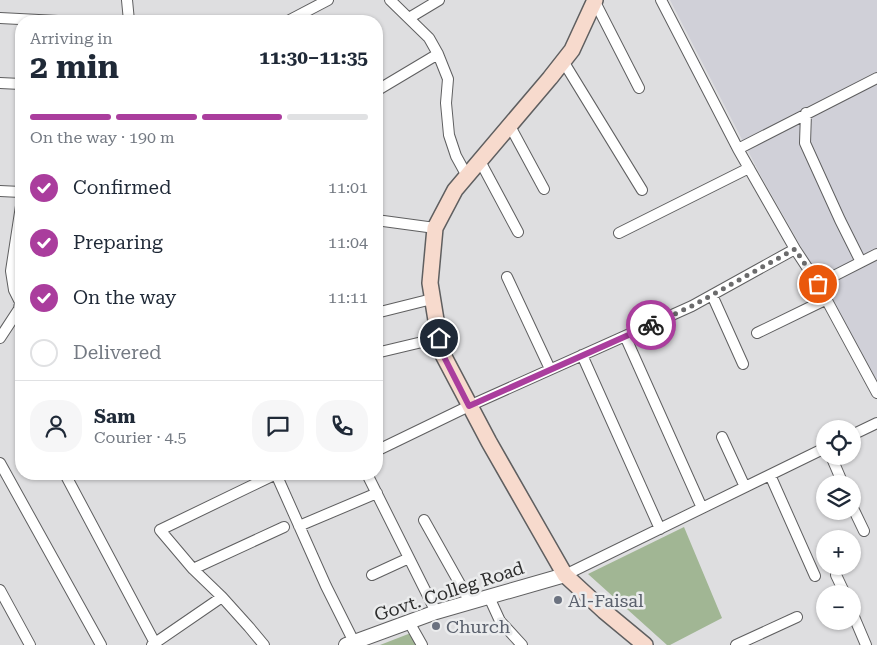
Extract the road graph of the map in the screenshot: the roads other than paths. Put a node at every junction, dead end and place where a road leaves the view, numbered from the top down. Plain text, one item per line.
1 (128, 0) edge
2 (328, 0) edge
3 (390, 0) edge
4 (439, 0) edge
5 (661, 0) edge
6 (595, 1) edge
7 (128, 15) edge
8 (299, 15) edge
9 (0, 18) edge
10 (409, 18) junction
11 (15, 19) edge
12 (438, 54) junction
13 (563, 61) junction
14 (877, 78) edge
15 (0, 83) edge
16 (15, 84) edge
17 (383, 87) edge
18 (639, 88) dead end
19 (806, 113) junction
20 (510, 126) junction
21 (738, 149) junction
22 (480, 161) junction
23 (749, 168) junction
24 (467, 176) junction
25 (544, 189) dead end
26 (642, 190) dead end
27 (0, 191) edge
28 (15, 192) edge
29 (383, 221) edge
30 (436, 228) junction
31 (518, 232) dead end
32 (619, 233) dead end
33 (15, 245) edge
34 (795, 249) junction
35 (877, 254) edge
36 (861, 262) junction
37 (507, 277) dead end
38 (818, 284) junction
39 (15, 292) edge
40 (712, 295) junction
41 (432, 299) junction
42 (827, 299) junction
43 (383, 311) edge
44 (15, 315) edge
45 (757, 333) dead end
46 (625, 336) junction
47 (0, 338) edge
48 (439, 338) junction
49 (383, 350) edge
50 (582, 355) junction
51 (743, 364) dead end
52 (550, 369) junction
53 (877, 394) edge
54 (469, 406) junction
55 (877, 423) edge
56 (861, 431) edge
57 (722, 436) dead end
58 (383, 448) edge
59 (816, 452) edge
60 (0, 463) edge
61 (770, 475) junction
62 (68, 480) edge
63 (264, 480) edge
64 (279, 480) edge
65 (370, 480) edge
66 (745, 487) junction
67 (377, 493) junction
68 (702, 508) junction
69 (424, 520) dead end
70 (859, 520) edge
71 (299, 526) junction
72 (284, 527) dead end
73 (660, 529) junction
74 (864, 531) dead end
75 (409, 558) junction
76 (194, 569) junction
77 (565, 575) junction
78 (372, 576) dead end
79 (815, 576) dead end
80 (0, 590) edge
81 (489, 596) junction
82 (222, 597) junction
83 (470, 602) junction
84 (436, 612) junction
85 (797, 617) dead end
86 (409, 622) junction
87 (860, 630) edge
88 (350, 643) edge
89 (154, 644) edge
90 (30, 645) edge
91 (101, 645) edge
92 (264, 645) edge
93 (422, 645) edge
94 (522, 645) edge
95 (645, 645) edge
96 (736, 645) edge
97 (866, 645) edge

1 - 7 street
2 - 8 street
3 - 10 street
4 - 10 street
5 - 21 street
6 - 13 main road
6 - 18 street
9 - 11 street
10 - 12 street
12 - 17 street
12 - 24 street
13 - 20 main road
13 - 26 street
14 - 19 street
15 - 16 street
19 - 21 street
19 - 36 street
20 - 22 main road
20 - 25 street
21 - 23 street
22 - 24 main road
22 - 31 street
23 - 32 street
23 - 34 street
24 - 30 main road
27 - 28 street
29 - 30 street
30 - 41 main road
33 - 39 street
34 - 38 street
34 - 40 street
35 - 36 street
36 - 38 street
37 - 52 street
38 - 42 street
40 - 46 street
40 - 51 street
41 - 43 street
41 - 48 main road
42 - 45 street
42 - 53 street
44 - 47 street
46 - 50 street
46 - 68 street
48 - 49 street
48 - 54 main road
50 - 52 street
50 - 73 street
52 - 54 street
54 - 58 street
54 - 77 main road
55 - 56 street
57 - 66 street
59 - 61 street
60 - 91 street
61 - 66 street
61 - 79 street
62 - 89 street
63 - 76 street
64 - 71 street
65 - 67 street
66 - 68 street
67 - 71 street
67 - 75 street
68 - 73 street
69 - 83 street
70 - 74 street
71 - 88 street
72 - 76 street
73 - 77 street
75 - 78 street
75 - 84 street
76 - 82 street
77 - 81 street, Govt. Colleg Road
77 - 95 main road
80 - 90 street
81 - 83 street, Govt. Colleg Road
81 - 94 street
82 - 89 street
82 - 92 street
83 - 84 street, Govt. Colleg Road
84 - 86 street, Govt. Colleg Road
85 - 96 street
86 - 88 street, Govt. Colleg Road
86 - 93 street
87 - 97 street

